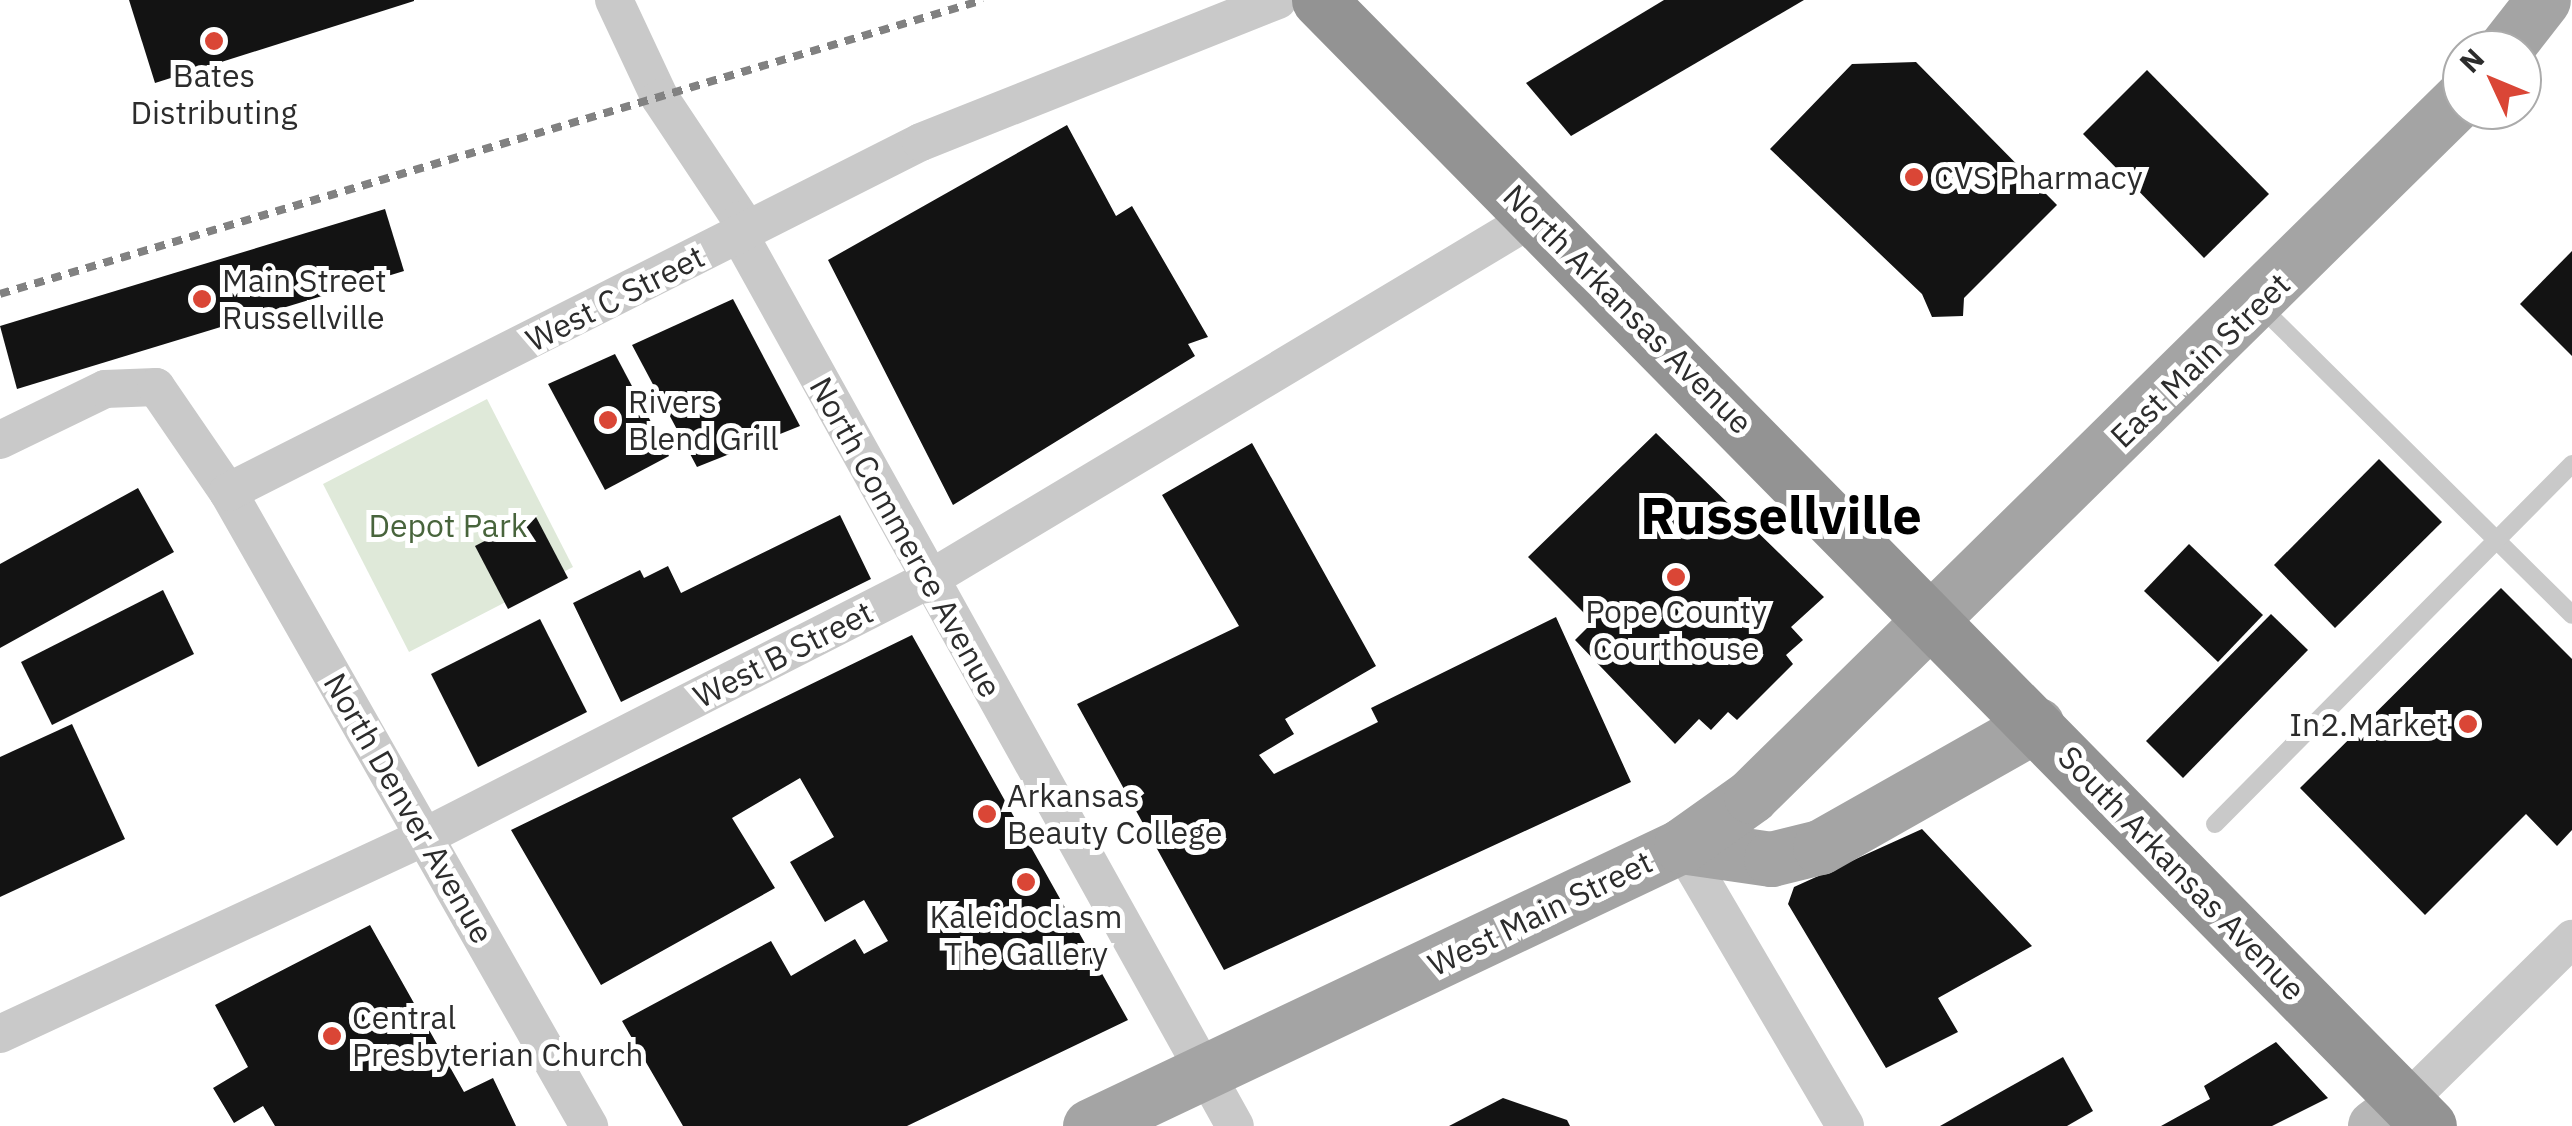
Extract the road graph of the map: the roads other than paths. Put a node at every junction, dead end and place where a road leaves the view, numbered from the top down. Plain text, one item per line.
1 (614, 0) edge
2 (1278, 0) edge
3 (1319, 0) edge
4 (2543, 0) edge
5 (2520, 30) edge
6 (2442, 117) edge
7 (1536, 216) junction
8 (740, 236) junction
9 (2257, 303) junction
10 (0, 440) edge
11 (2572, 464) edge
12 (228, 492) junction
13 (2496, 540) junction
14 (928, 580) junction
15 (2572, 615) edge
16 (1935, 620) junction
17 (2037, 724) junction
18 (2215, 824) dead end
19 (426, 836) junction
20 (1681, 846) junction
21 (2572, 939) edge
22 (0, 1034) edge
23 (1206, 1074) junction
24 (2403, 1118) edge
25 (589, 1126) edge
26 (1090, 1126) edge
27 (1236, 1126) edge
28 (1844, 1126) edge

1 - 8 street, North Commerce Avenue
2 - 8 street, West C Street
3 - 7 highway, North Arkansas Avenue
4 - 5 main road
6 - 9 main road, East Main Street
7 - 14 street, West B Street
7 - 16 highway, North Arkansas Avenue
8 - 12 street, West C Street
8 - 14 street, North Commerce Avenue
9 - 13 lane
9 - 16 main road, East Main Street
10 - 12 street
11 - 13 lane
12 - 19 street, North Denver Avenue
13 - 15 lane
13 - 18 lane
14 - 19 street, West B Street
14 - 23 street, North Commerce Avenue
16 - 17 highway, South Arkansas Avenue
16 - 20 main road, West Main Street
17 - 20 main road
17 - 24 highway, South Arkansas Avenue
19 - 22 street, West B Street
19 - 25 street, North Denver Avenue
20 - 23 main road, West Main Street
20 - 28 street
21 - 24 street
23 - 26 main road, West Main Street
23 - 27 street, North Commerce Avenue

